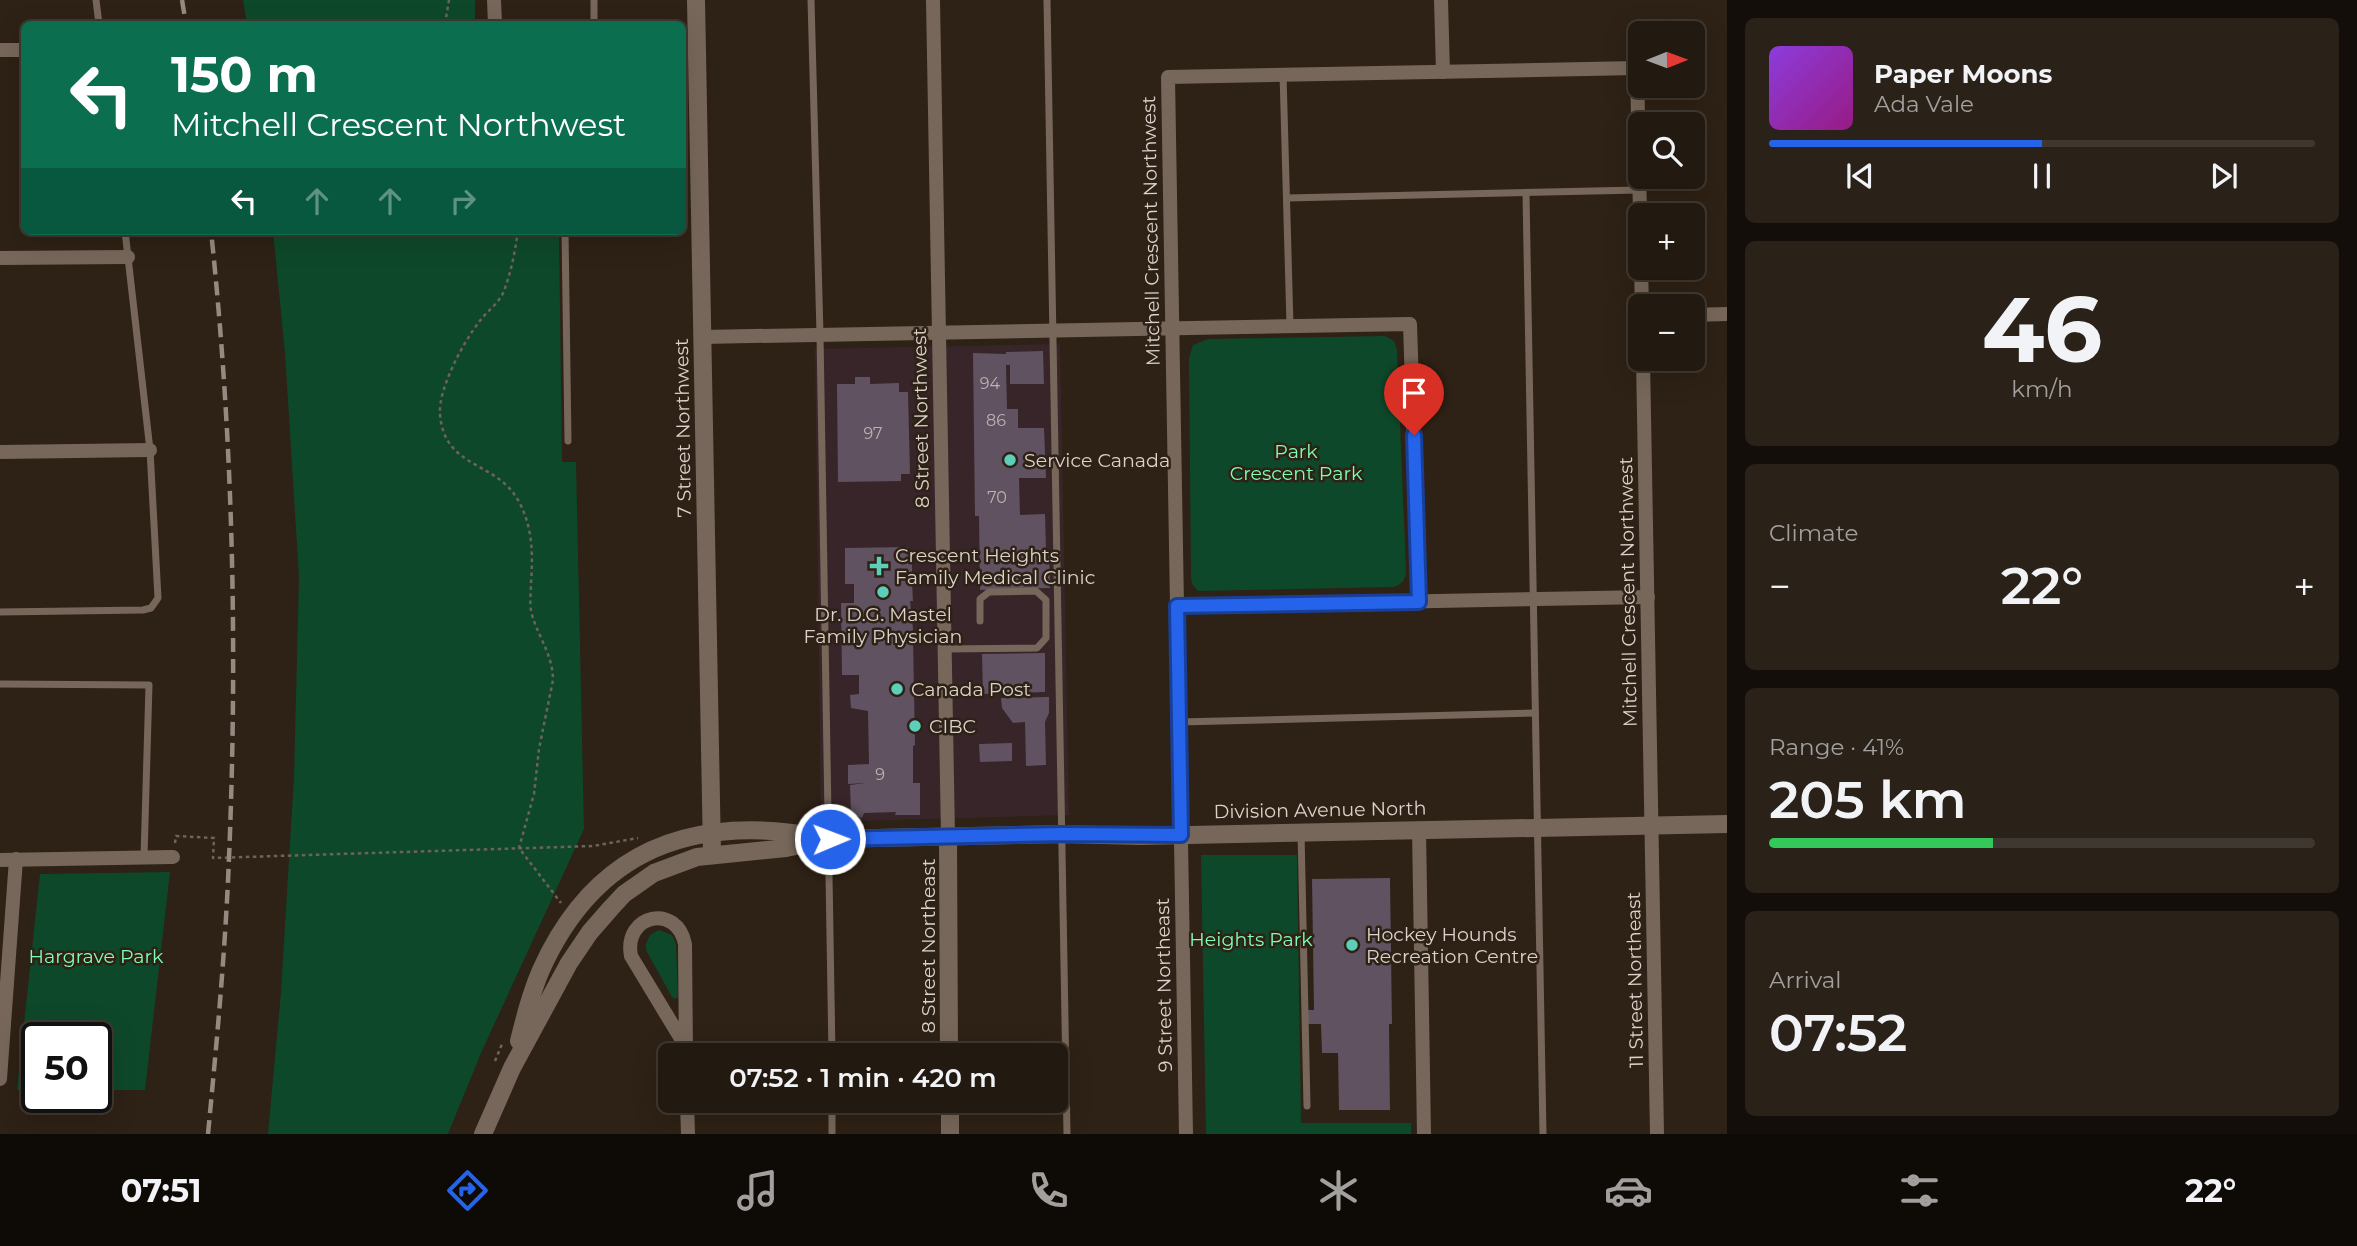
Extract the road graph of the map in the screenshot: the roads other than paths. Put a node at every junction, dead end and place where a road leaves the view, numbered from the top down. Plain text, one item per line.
1 (96, 0) edge
2 (494, 0) edge
3 (594, 0) edge
4 (696, 0) edge
5 (811, 0) edge
6 (933, 0) edge
7 (1046, 0) edge
8 (1441, 0) edge
9 (99, 21) edge
10 (495, 21) edge
11 (594, 21) edge
12 (0, 50) edge
13 (21, 50) edge
14 (1443, 72) junction
15 (1283, 74) junction
16 (690, 79) edge
17 (1640, 190) junction
18 (1525, 194) junction
19 (1287, 198) junction
20 (1640, 203) edge
21 (125, 235) edge
22 (565, 235) edge
23 (128, 257) junction
24 (0, 258) edge
25 (1727, 314) edge
26 (1705, 315) edge
27 (1290, 325) junction
28 (1172, 327) junction
29 (1052, 329) junction
30 (939, 332) junction
31 (820, 334) junction
32 (702, 337) junction
33 (1643, 371) edge
34 (568, 441) dead end
35 (150, 450) junction
36 (0, 452) edge
37 (1647, 597) junction
38 (1533, 600) junction
39 (1419, 602) junction
40 (1177, 606) junction
41 (0, 611) edge
42 (980, 621) dead end
43 (944, 649) junction
44 (0, 684) edge
45 (1535, 713) junction
46 (1178, 722) junction
47 (1727, 824) edge
48 (1652, 825) junction
49 (1537, 827) junction
50 (1419, 829) junction
51 (1301, 831) junction
52 (712, 833) junction
53 (1062, 834) junction
54 (1181, 835) junction
55 (948, 836) junction
56 (830, 839) junction
57 (712, 854) junction
58 (144, 857) junction
59 (173, 857) road end
60 (16, 859) junction
61 (0, 860) edge
62 (832, 1043) edge
63 (949, 1043) edge
64 (686, 1051) edge
65 (512, 1068) junction
66 (0, 1079) edge
67 (1307, 1106) dead end
68 (687, 1113) edge
69 (832, 1113) edge
70 (950, 1113) edge
71 (483, 1134) edge
72 (688, 1134) edge
73 (832, 1134) edge
74 (950, 1134) edge
75 (1067, 1134) edge
76 (1185, 1134) edge
77 (1424, 1134) edge
78 (1543, 1134) edge
79 (1657, 1134) edge

1 - 9 lane
2 - 10 street
3 - 11 lane
4 - 16 main road, 7 Street Northwest
5 - 31 lane
6 - 30 street, 8 Street Northwest
7 - 29 lane
8 - 14 street
12 - 13 street
14 - 15 street, Mitchell Crescent Northwest
14 - 17 street, Mitchell Crescent Northwest
15 - 19 lane
15 - 28 street, Mitchell Crescent Northwest
16 - 32 main road, 7 Street Northwest
17 - 18 lane
17 - 20 street, Mitchell Crescent Northwest
18 - 19 lane
18 - 38 lane
19 - 27 lane
21 - 23 lane
22 - 34 lane
23 - 24 street
23 - 35 lane
25 - 26 street
27 - 28 street
27 - 39 street
28 - 29 street
28 - 40 street, Mitchell Crescent Northwest
29 - 30 street
29 - 53 lane
30 - 31 street
30 - 43 street, 8 Street Northwest
31 - 32 street
31 - 56 lane
32 - 52 main road, 7 Street Northwest
33 - 37 street, Mitchell Crescent Northwest
35 - 36 street
35 - 41 lane
37 - 38 street
37 - 48 street, Mitchell Crescent Northwest
38 - 39 street
38 - 45 lane
39 - 40 street
40 - 46 street, Mitchell Crescent Northwest
42 - 43 lane
43 - 55 street, 8 Street Northwest
44 - 58 lane
45 - 46 lane
45 - 49 lane
46 - 54 street, Mitchell Crescent Northwest
47 - 48 main road, Division Avenue North
48 - 49 main road, Division Avenue North
48 - 79 street, 11 Street Northeast
49 - 50 main road, Division Avenue North
49 - 78 lane
50 - 51 main road, Division Avenue North
50 - 77 street
51 - 54 main road, Division Avenue North
51 - 67 lane
52 - 56 main road, Division Avenue North
52 - 57 main road, 7 Street Northwest
52 - 65 main road, Division Avenue North
53 - 54 main road, Division Avenue North
53 - 55 main road, Division Avenue North
53 - 75 lane
54 - 76 street, 9 Street Northeast
55 - 56 main road, Division Avenue North
55 - 63 main road, 8 Street Northeast
56 - 57 main road, Division Avenue North
56 - 62 lane
57 - 65 main road, Division Avenue North
58 - 59 street
58 - 60 street
60 - 61 street
60 - 66 street
64 - 64 street
65 - 71 main road
68 - 72 street
69 - 73 lane
70 - 74 main road

